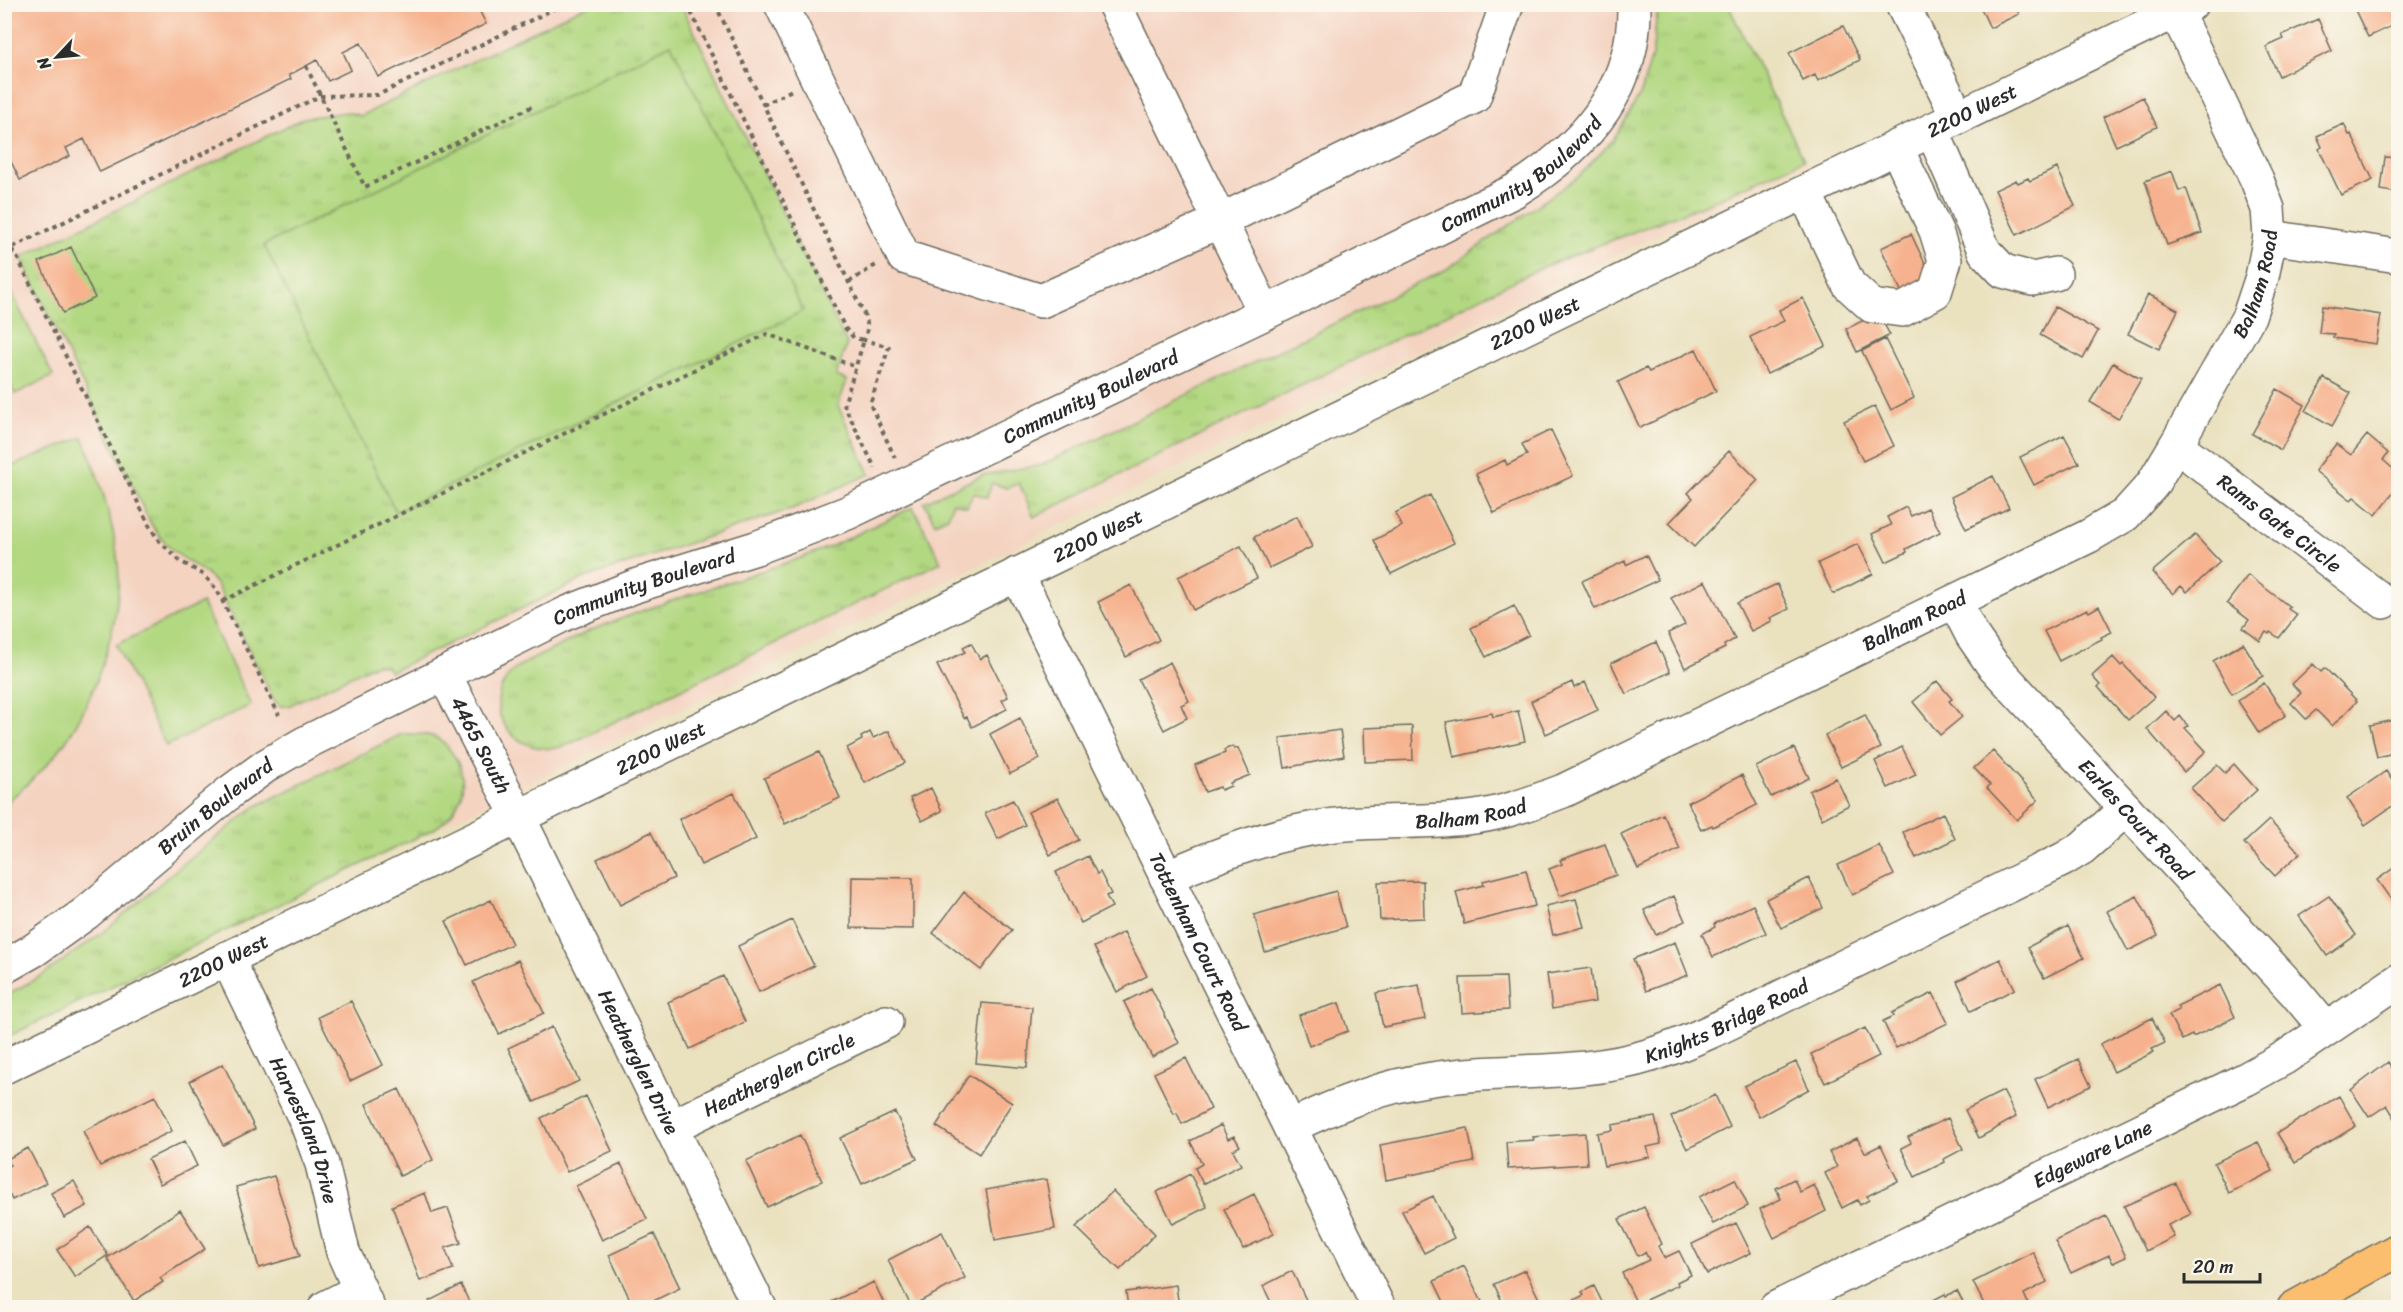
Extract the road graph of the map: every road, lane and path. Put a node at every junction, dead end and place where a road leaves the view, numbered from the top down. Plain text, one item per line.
1 (564, 4) edge
2 (687, 4) edge
3 (715, 4) edge
4 (781, 4) edge
5 (1114, 4) edge
6 (1506, 4) edge
7 (1634, 4) edge
8 (1902, 4) edge
9 (2183, 8) edge
10 (306, 66) dead end
11 (796, 87) dead end
12 (320, 96) junction
13 (534, 105) dead end
14 (763, 105) junction
15 (1945, 124) junction
16 (1896, 147) junction
17 (1805, 192) junction
18 (1220, 222) junction
19 (4, 234) edge
20 (2270, 237) junction
21 (11, 248) junction
22 (4, 249) edge
23 (2398, 256) edge
24 (882, 262) dead end
25 (2055, 274) dead end
26 (849, 282) junction
27 (1265, 314) junction
28 (864, 340) junction
29 (856, 367) junction
30 (2176, 446) junction
31 (896, 459) dead end
32 (876, 471) dead end
33 (1017, 574) junction
34 (223, 601) junction
35 (1955, 602) junction
36 (2384, 602) dead end
37 (444, 674) junction
38 (279, 715) dead end
39 (2126, 809) junction
40 (518, 816) junction
41 (1166, 877) junction
42 (227, 958) junction
43 (4, 967) edge
44 (2398, 981) edge
45 (886, 1022) dead end
46 (2326, 1029) junction
47 (4, 1067) edge
48 (671, 1127) junction
49 (1290, 1127) junction
50 (2398, 1250) edge
51 (364, 1299) edge
52 (325, 1308) edge
53 (760, 1308) edge
54 (1379, 1308) edge
55 (1776, 1308) edge
56 (2294, 1308) edge

1 - 12 path
2 - 28 path
3 - 14 path
4 - 18 street
5 - 18 street
6 - 18 street
7 - 27 street, Community Boulevard
8 - 15 street
9 - 15 street, 2200 West
9 - 20 street, Balham Road
10 - 12 path
11 - 14 path
12 - 13 path
12 - 21 path
14 - 26 path
15 - 16 street, 2200 West
15 - 25 street
16 - 17 street, 2200 West
16 - 17 street
17 - 33 street, 2200 West
18 - 27 street
19 - 21 path
20 - 23 street
20 - 30 street, Balham Road
21 - 22 path
21 - 34 path
24 - 26 path
26 - 28 path
27 - 37 street, Community Boulevard
28 - 29 path
28 - 31 path
29 - 32 path
29 - 34 path
30 - 35 street, Balham Road
30 - 36 street, Rams Gate Circle
33 - 40 street, 2200 West
33 - 41 street, Tottenham Court Road
34 - 38 path
35 - 39 street, Earles Court Road
35 - 41 street, Balham Road
37 - 40 street, 4465 South
37 - 43 street, Bruin Boulevard
39 - 46 street, Earles Court Road
39 - 49 street, Knights Bridge Road
40 - 42 street, 2200 West
40 - 48 street, Heatherglen Drive
41 - 49 street, Tottenham Court Road
42 - 47 street, 2200 West
42 - 51 street, Harvestland Drive
44 - 46 street, Edgeware Lane
45 - 48 street, Heatherglen Circle
46 - 55 street, Edgeware Lane
48 - 53 street, Heatherglen Drive
49 - 54 street, Tottenham Court Road
50 - 56 highway
51 - 52 street

